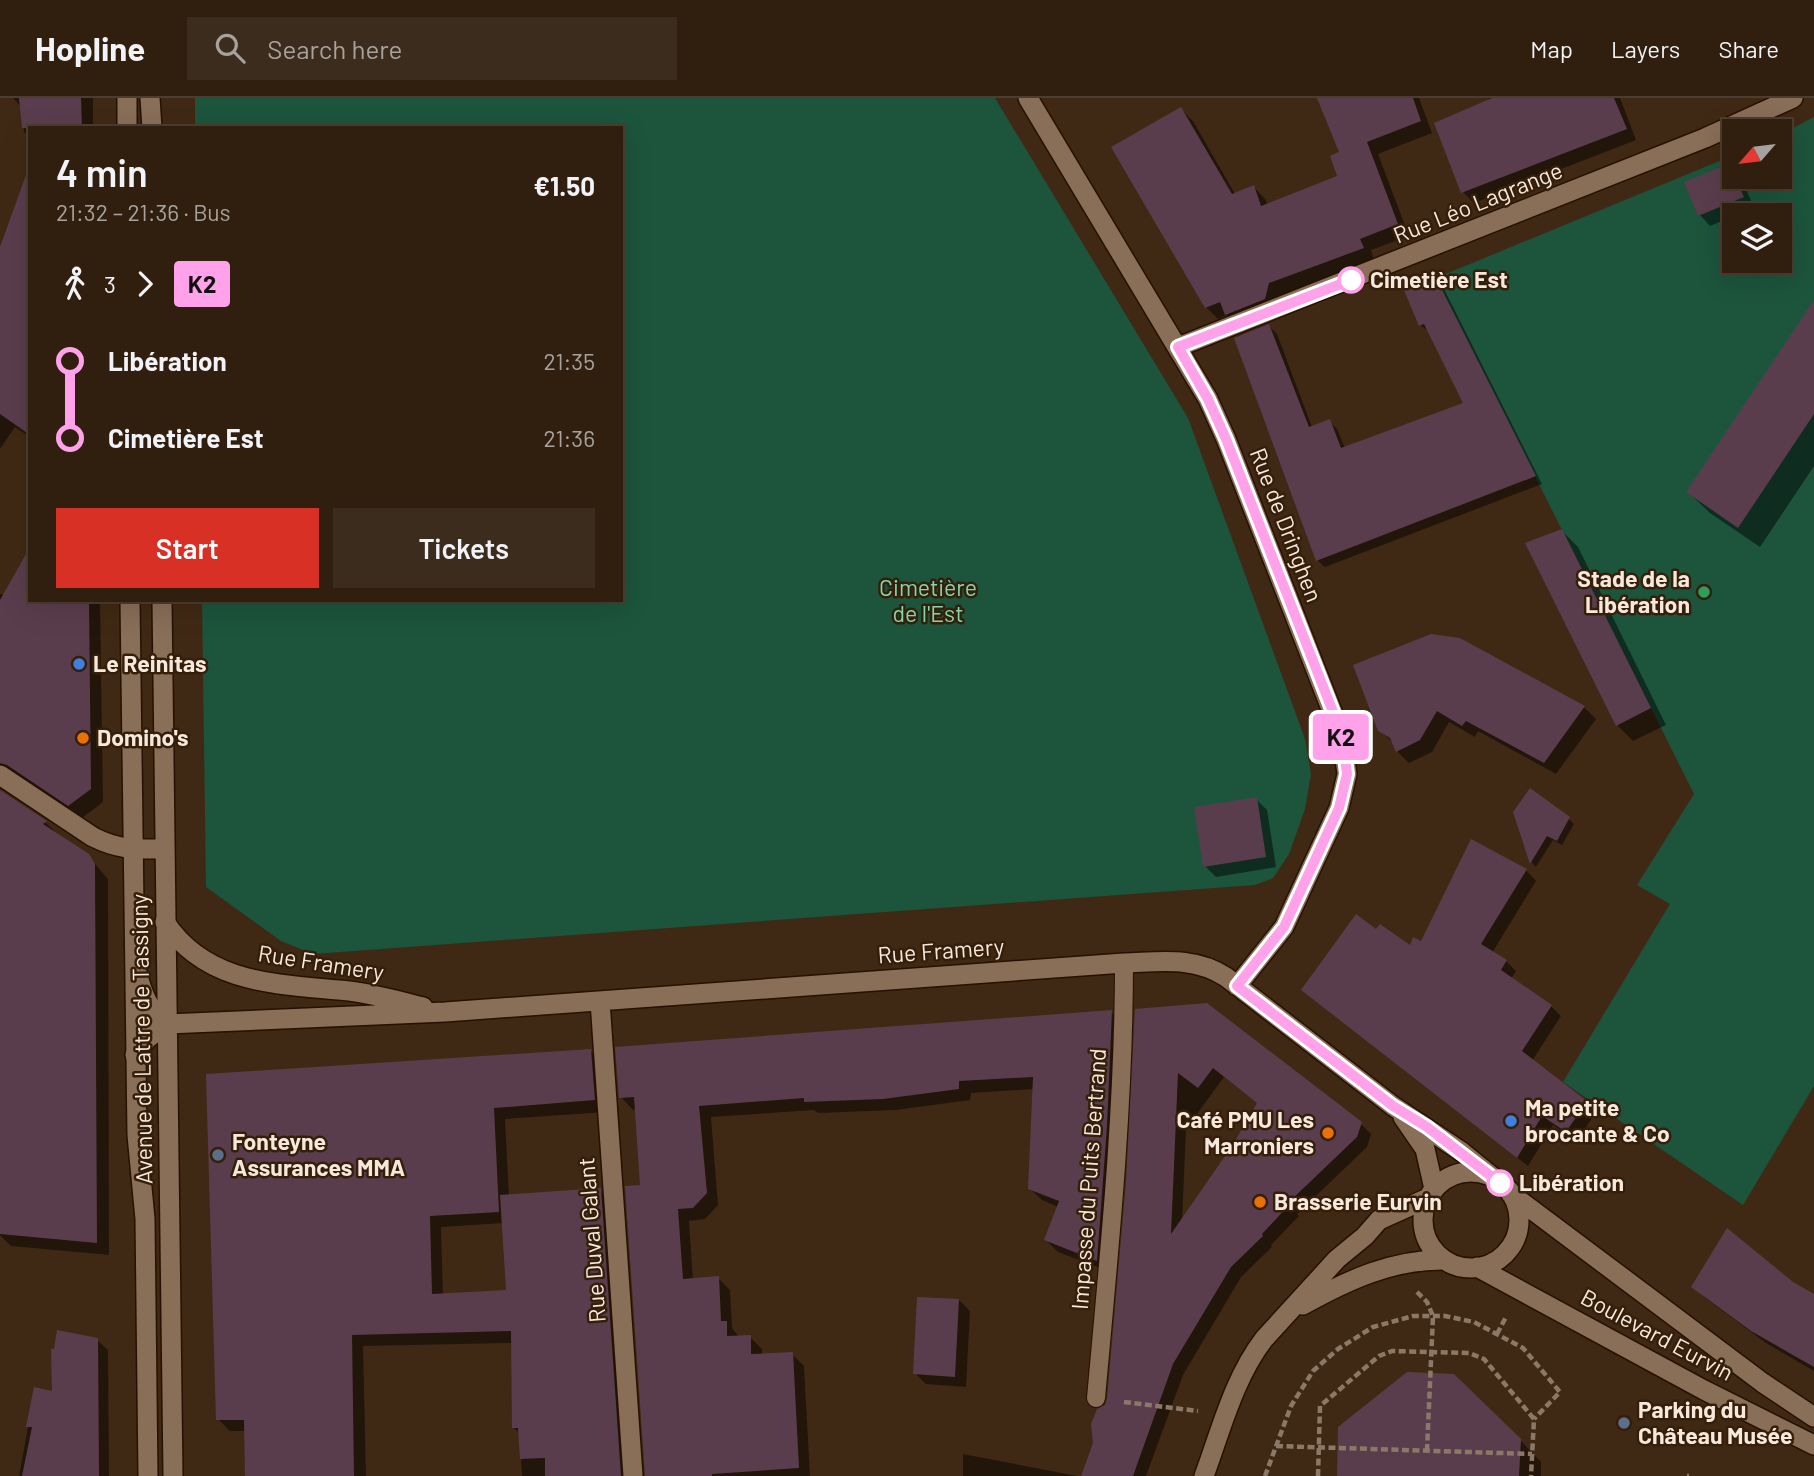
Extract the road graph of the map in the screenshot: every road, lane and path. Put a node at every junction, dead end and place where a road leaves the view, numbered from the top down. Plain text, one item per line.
1 (127, 98) edge
2 (150, 98) edge
3 (1028, 98) edge
4 (1793, 98) edge
5 (127, 126) edge
6 (152, 126) edge
7 (1178, 347) junction
8 (130, 602) edge
9 (162, 602) edge
10 (0, 775) edge
11 (133, 849) junction
12 (164, 849) junction
13 (165, 922) junction
14 (134, 959) junction
15 (1124, 963) junction
16 (1237, 986) junction
17 (600, 1000) junction
18 (445, 1012) junction
19 (167, 1024) junction
20 (135, 1055) junction
21 (1393, 1106) junction
22 (1494, 1178) junction
23 (1431, 1193) junction
24 (1511, 1194) junction
25 (1445, 1260) junction
26 (1477, 1267) junction
27 (1290, 1312) junction
28 (1433, 1316) junction
29 (1431, 1352) junction
30 (1096, 1398) joint
31 (1163, 1406) dead end
32 (1814, 1417) edge
33 (1534, 1419) junction
34 (1814, 1445) edge
35 (1276, 1446) junction
36 (1319, 1448) junction
37 (1427, 1450) junction
38 (1532, 1454) junction
39 (148, 1476) edge
40 (173, 1476) edge
41 (633, 1476) edge
42 (1204, 1476) edge
43 (1265, 1476) edge
44 (1318, 1476) edge
45 (1531, 1476) edge

1 - 5 street
2 - 6 street
3 - 7 street, Rue de Dringhen
4 - 7 street, Rue Léo Lagrange
7 - 16 street, Rue de Dringhen
8 - 11 street, Avenue de Lattre de Tassigny
9 - 12 street, Avenue de Lattre de Tassigny
10 - 11 street
11 - 12 street
11 - 14 street, Avenue de Lattre de Tassigny
12 - 13 street, Avenue de Lattre de Tassigny
13 - 18 street, Rue Framery
13 - 19 street, Avenue de Lattre de Tassigny
14 - 19 street
14 - 20 street, Avenue de Lattre de Tassigny
15 - 16 street, Rue Framery
15 - 17 street, Rue Framery
15 - 30 lane, Impasse du Puits Bertrand
16 - 21 street, Rue Framery
17 - 18 street, Rue Framery
17 - 41 street, Rue Duval Galant
18 - 19 street, Rue Framery
19 - 20 street
19 - 40 street, Avenue de Lattre de Tassigny
20 - 39 street, Avenue de Lattre de Tassigny
21 - 22 street, Rue Framery
21 - 23 street, Rue Framery
22 - 23 street, Boulevard Eurvin
22 - 24 street, Boulevard Eurvin
23 - 25 street
23 - 27 street, Boulevard Eurvin
24 - 26 street
24 - 32 street, Boulevard Eurvin
25 - 26 street, Boulevard Eurvin
25 - 27 street, Boulevard Eurvin
26 - 34 street, Boulevard Eurvin
27 - 42 street, Boulevard Eurvin
28 - 29 path
28 - 33 path
28 - 35 path
29 - 33 path
29 - 36 path
29 - 37 path
30 - 31 path
33 - 38 path
35 - 36 path
35 - 43 path
36 - 37 path
36 - 44 path
37 - 38 path
38 - 45 path

